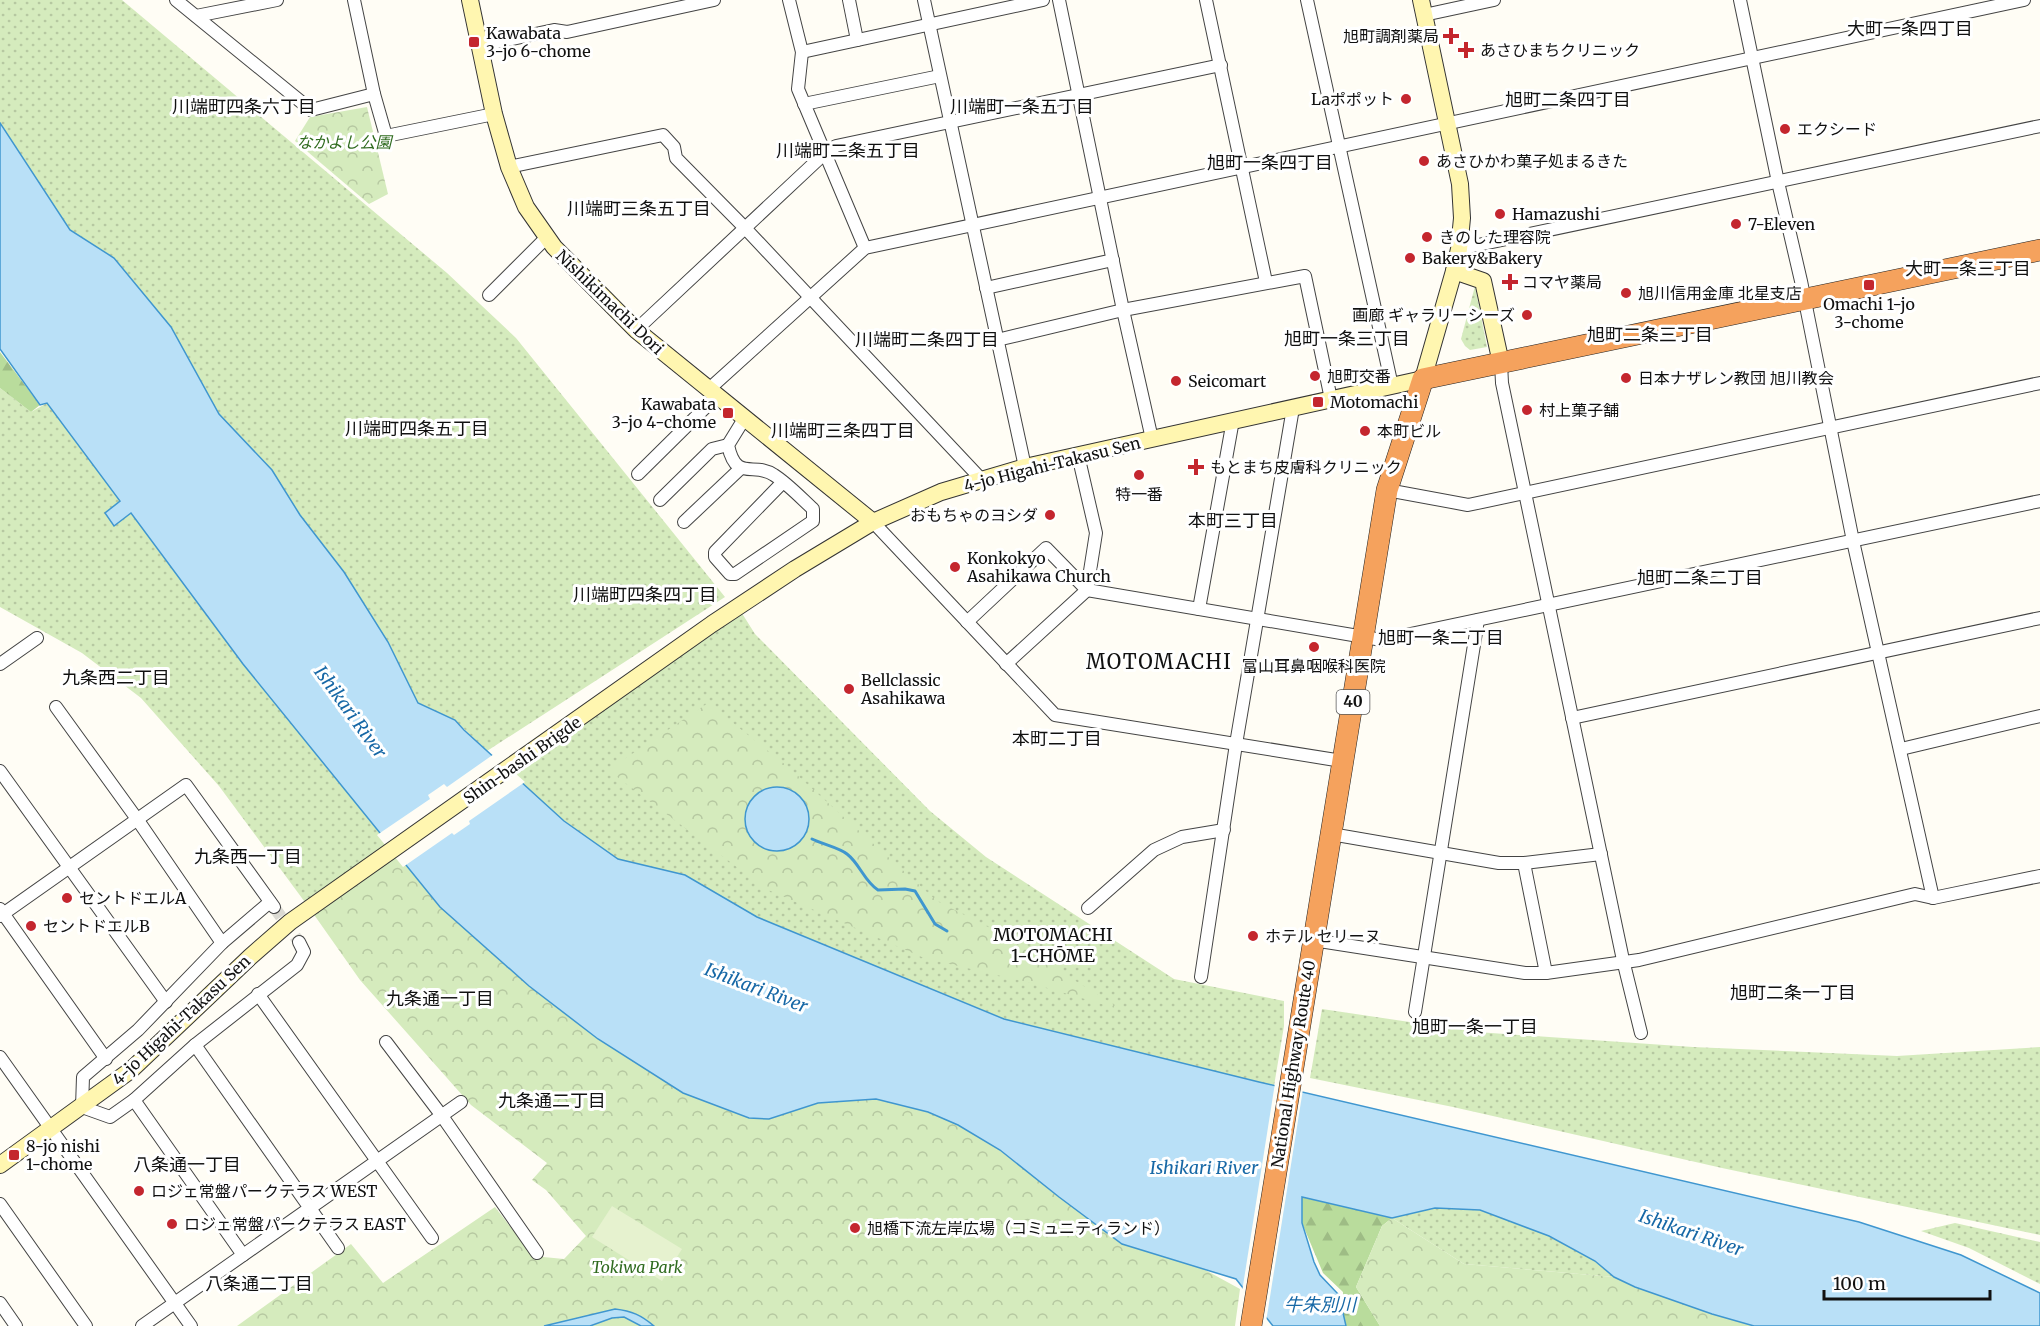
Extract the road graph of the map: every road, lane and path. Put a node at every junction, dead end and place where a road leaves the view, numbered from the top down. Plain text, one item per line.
1 (176, 0) edge
2 (277, 0) edge
3 (354, 0) edge
4 (470, 0) edge
5 (714, 0) edge
6 (789, 0) edge
7 (849, 0) edge
8 (924, 0) edge
9 (1043, 0) edge
10 (1059, 0) edge
11 (1206, 0) edge
12 (1307, 0) edge
13 (1494, 0) edge
14 (1740, 0) edge
15 (2024, 0) edge
16 (1423, 7) edge
17 (196, 16) junction
18 (929, 24) junction
19 (857, 40) junction
20 (479, 46) junction
21 (802, 52) junction
22 (1751, 58) junction
23 (1221, 64) junction
24 (940, 76) junction
25 (374, 94) junction
26 (1078, 94) junction
27 (804, 104) junction
28 (494, 114) junction
29 (951, 122) junction
30 (1447, 124) junction
31 (2040, 126) edge
32 (1338, 148) junction
33 (824, 154) junction
34 (509, 167) junction
35 (1241, 168) junction
36 (1778, 182) junction
37 (1101, 199) junction
38 (972, 225) junction
39 (745, 228) junction
40 (546, 238) junction
41 (865, 248) junction
42 (1459, 249) junction
43 (2040, 250) edge
44 (1113, 260) junction
45 (1454, 271) junction
46 (1266, 282) junction
47 (986, 288) junction
48 (489, 295) dead end
49 (810, 297) junction
50 (1805, 299) junction
51 (1123, 310) junction
52 (636, 330) junction
53 (997, 340) junction
54 (1501, 363) junction
55 (1423, 379) junction
56 (2040, 383) edge
57 (1392, 386) junction
58 (713, 393) junction
59 (1332, 399) junction
60 (1293, 408) junction
61 (744, 419) junction
62 (1233, 420) junction
63 (1831, 428) junction
64 (1152, 439) junction
65 (728, 445) junction
66 (1078, 455) junction
67 (1025, 467) junction
68 (741, 468) junction
69 (638, 474) dead end
70 (982, 480) junction
71 (783, 482) junction
72 (1387, 490) junction
73 (1525, 493) junction
74 (660, 500) dead end
75 (2040, 501) edge
76 (684, 522) dead end
77 (873, 522) junction
78 (1853, 541) junction
79 (1087, 590) junction
80 (1549, 605) junction
81 (1199, 609) junction
82 (1257, 618) junction
83 (2040, 618) edge
84 (1478, 621) junction
85 (966, 622) junction
86 (712, 624) joint
87 (1362, 636) junction
88 (37, 638) dead end
89 (1877, 652) junction
90 (0, 664) edge
91 (1006, 664) junction
92 (56, 707) dead end
93 (2040, 716) edge
94 (1572, 718) junction
95 (1236, 744) junction
96 (1901, 748) junction
97 (1342, 761) junction
98 (0, 771) edge
99 (137, 819) junction
100 (1224, 830) junction
101 (1331, 834) junction
102 (1441, 854) junction
103 (1601, 854) junction
104 (1524, 863) junction
105 (70, 867) junction
106 (2040, 876) edge
107 (330, 894) joint
108 (1933, 898) junction
109 (1088, 908) dead end
110 (1, 913) edge
111 (1313, 940) junction
112 (222, 943) junction
113 (302, 947) dead end
114 (1425, 958) junction
115 (1623, 960) junction
116 (1546, 973) junction
117 (1201, 977) dead end
118 (258, 994) junction
119 (166, 1002) junction
120 (1415, 1012) dead end
121 (1641, 1033) dead end
122 (386, 1042) dead end
123 (195, 1045) junction
124 (0, 1057) edge
125 (106, 1059) junction
126 (134, 1101) junction
127 (461, 1102) dead end
128 (82, 1107) junction
129 (442, 1116) junction
130 (51, 1129) junction
131 (378, 1162) junction
132 (0, 1165) edge
133 (0, 1204) edge
134 (309, 1208) junction
135 (432, 1238) dead end
136 (338, 1248) dead end
137 (537, 1253) dead end
138 (243, 1255) junction
139 (0, 1303) edge
140 (175, 1303) junction
141 (16, 1326) edge
142 (86, 1326) edge
143 (142, 1326) edge
144 (191, 1326) edge
145 (1251, 1326) edge

1 - 17 street
2 - 17 street
3 - 25 street
4 - 20 street, Nishikimachi Dori
5 - 20 street
6 - 21 street
7 - 19 street
8 - 18 street
9 - 18 street
10 - 26 street
11 - 23 street
12 - 32 street
13 - 16 street
14 - 22 street
15 - 22 street
16 - 30 street
17 - 25 street
18 - 19 street
18 - 24 street
19 - 21 street
20 - 28 street, Nishikimachi Dori
21 - 27 street
22 - 30 street
22 - 36 street
23 - 26 street
23 - 35 street
24 - 27 street
24 - 29 street
25 - 28 street
26 - 29 street
26 - 37 street
27 - 33 street
28 - 34 street, Nishikimachi Dori
29 - 33 street
29 - 38 street
30 - 32 street
30 - 42 street
31 - 36 street
32 - 35 street
32 - 57 street
33 - 39 street
33 - 41 street
34 - 39 street
34 - 40 street, Nishikimachi Dori
35 - 37 street
35 - 46 street
36 - 42 street
36 - 50 street
37 - 38 street
37 - 44 street
38 - 41 street
38 - 47 street
39 - 49 street
39 - 52 street
40 - 48 street
40 - 52 street, Nishikimachi Dori
41 - 49 street
42 - 45 street
43 - 50 highway
44 - 47 street
44 - 51 street
45 - 54 street
45 - 55 street
46 - 51 street
46 - 59 street
47 - 53 street
49 - 58 street
49 - 70 street
50 - 54 highway
50 - 63 street
51 - 53 street
51 - 64 street
52 - 58 street, Nishikimachi Dori
53 - 67 street
54 - 55 highway
54 - 73 street
55 - 57 street, 4-jo Higahi-Takasu Sen
55 - 72 highway, National Highway Route 40 / 40
56 - 63 street
57 - 59 street, 4-jo Higahi-Takasu Sen
58 - 61 street, Nishikimachi Dori
58 - 69 street
59 - 60 street, 4-jo Higahi-Takasu Sen
60 - 62 street, 4-jo Higahi-Takasu Sen
60 - 82 street
61 - 65 street
61 - 77 street, Nishikimachi Dori
62 - 64 street, 4-jo Higahi-Takasu Sen
62 - 81 street
63 - 73 street
63 - 78 street
64 - 66 street, 4-jo Higahi-Takasu Sen
65 - 68 street
65 - 74 street
66 - 67 street, 4-jo Higahi-Takasu Sen
66 - 79 street
67 - 70 street, 4-jo Higahi-Takasu Sen
68 - 71 street
68 - 76 street
70 - 77 street, 4-jo Higahi-Takasu Sen
71 - 71 street
72 - 73 street
72 - 87 highway, National Highway Route 40 / 40
73 - 80 street
75 - 78 street
77 - 85 street
77 - 86 street, 4-jo Higahi-Takasu Sen
78 - 80 street
78 - 89 street
79 - 81 street
79 - 85 street
79 - 91 street
80 - 84 street
80 - 94 street
81 - 82 street
82 - 87 street
82 - 95 street
83 - 89 street
84 - 87 street
84 - 102 street
85 - 91 street
86 - 107 street, Shin-bashi Brigde
87 - 97 highway, National Highway Route 40 / 40
88 - 90 street
89 - 94 street
89 - 96 street
91 - 95 street
92 - 99 street
93 - 96 street
94 - 103 street
95 - 97 street
95 - 100 street
96 - 108 street
97 - 101 highway, National Highway Route 40 / 40
98 - 105 street
99 - 105 street
99 - 112 street
99 - 112 street
100 - 109 street
100 - 117 street
101 - 102 street
101 - 111 highway, National Highway Route 40 / 40
102 - 104 street
102 - 114 street
103 - 104 street
103 - 115 street
104 - 116 street
105 - 110 street
105 - 119 street
106 - 108 street
107 - 128 street, 4-jo Higahi-Takasu Sen
108 - 115 street
110 - 125 street
111 - 114 street
111 - 145 highway, National Highway Route 40 / 40
112 - 119 street
113 - 118 street
114 - 116 street
114 - 120 street
115 - 116 street
115 - 121 street
118 - 123 street
118 - 131 street
119 - 125 street
122 - 129 street
123 - 126 street
123 - 134 street
124 - 130 street
125 - 128 street
126 - 128 street
126 - 138 street
127 - 129 street
128 - 130 street, 4-jo Higahi-Takasu Sen
129 - 131 street
129 - 137 street
130 - 132 street, 4-jo Higahi-Takasu Sen
130 - 140 street
131 - 134 street
131 - 135 street
133 - 142 street
134 - 136 street
134 - 138 street
138 - 140 street
139 - 141 street
140 - 143 street
140 - 144 street

